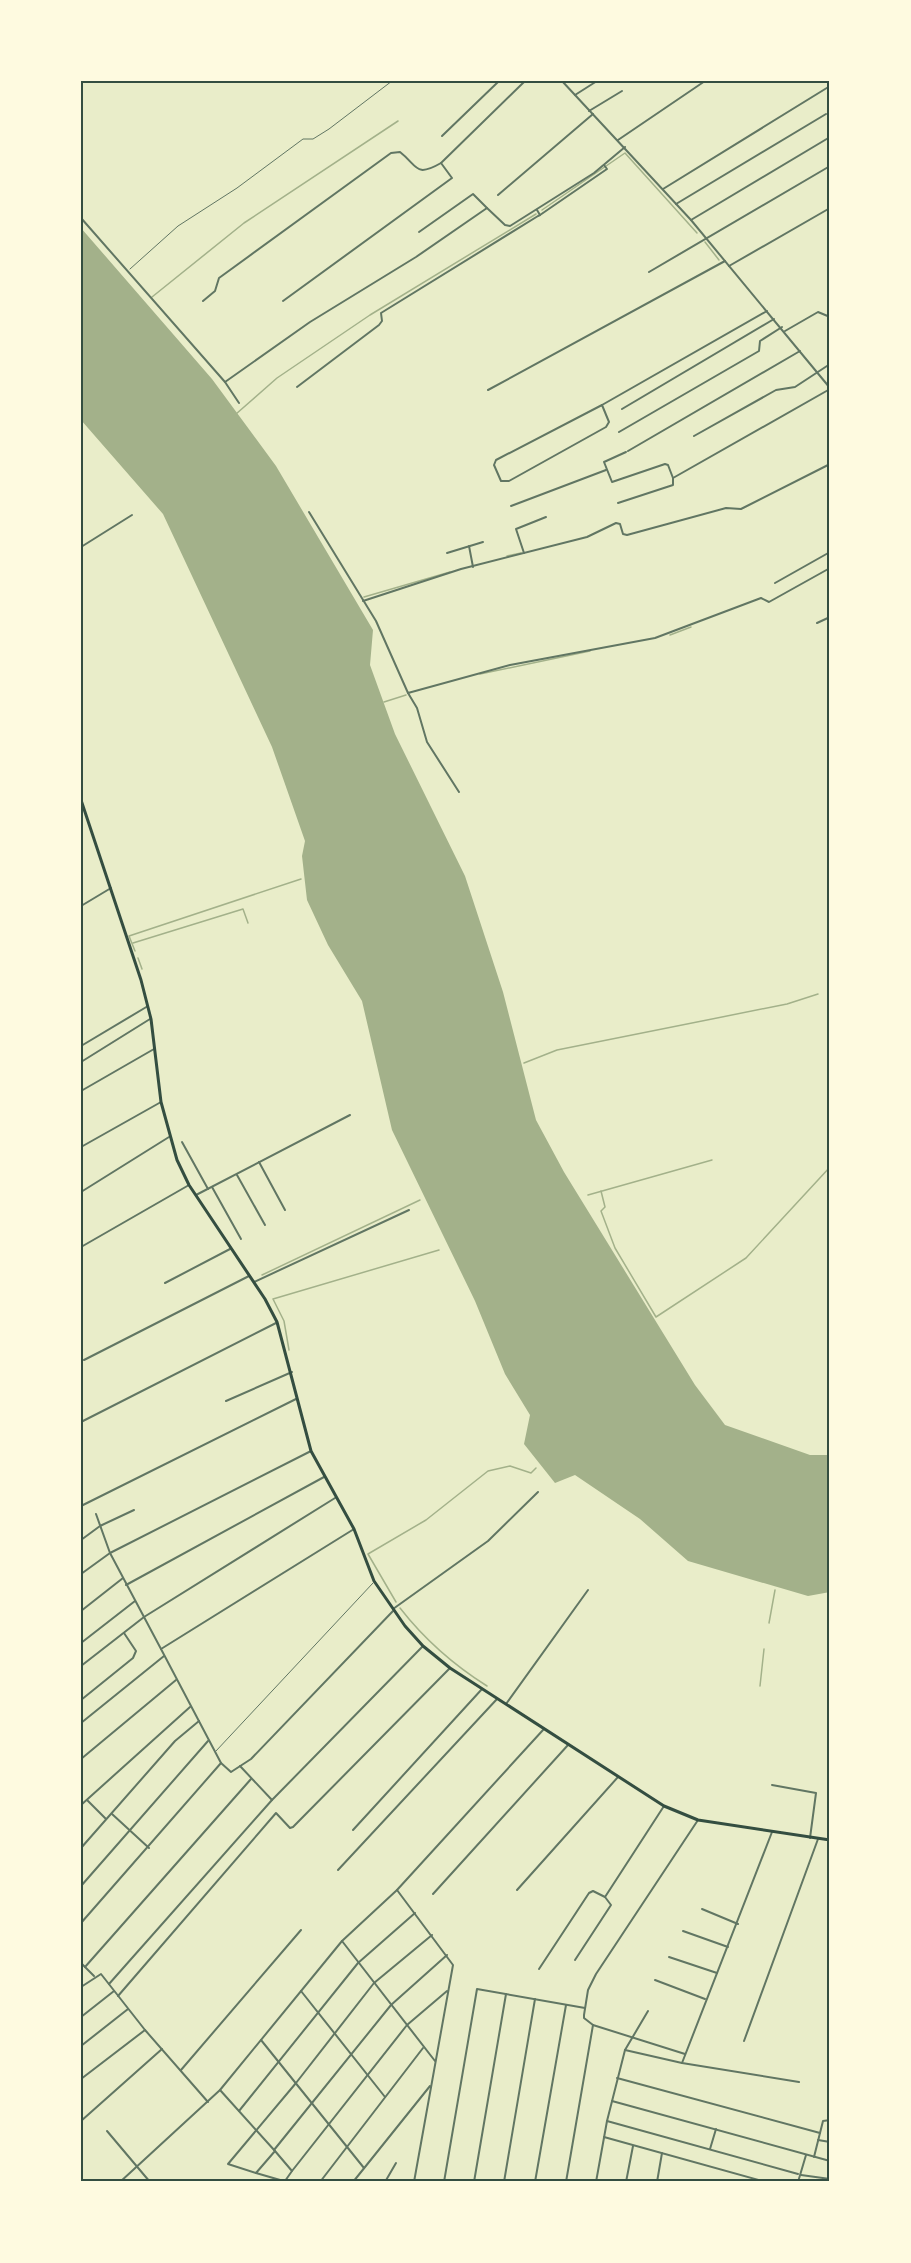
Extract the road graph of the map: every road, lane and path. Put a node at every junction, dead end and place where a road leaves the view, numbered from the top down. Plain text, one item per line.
1 (392, 81) edge
2 (498, 81) edge
3 (525, 81) edge
4 (562, 81) edge
5 (597, 81) edge
6 (705, 81) edge
7 (830, 86) edge
8 (622, 91) dead end
9 (575, 95) junction
10 (589, 111) junction
11 (592, 114) junction
12 (826, 114) dead end
13 (442, 136) dead end
14 (830, 137) edge
15 (618, 140) junction
16 (625, 147) junction
17 (441, 163) junction
18 (830, 166) edge
19 (577, 187) junction
20 (663, 189) junction
21 (498, 195) dead end
22 (676, 204) junction
23 (487, 208) junction
24 (830, 208) edge
25 (537, 210) junction
26 (540, 215) junction
27 (81, 218) edge
28 (691, 220) junction
29 (420, 232) dead end
30 (707, 239) junction
31 (725, 261) junction
32 (729, 266) junction
33 (128, 270) junction
34 (649, 272) dead end
35 (203, 301) dead end
36 (283, 301) dead end
37 (767, 311) junction
38 (830, 317) edge
39 (774, 319) junction
40 (782, 327) junction
41 (785, 331) junction
42 (800, 351) junction
43 (830, 364) edge
44 (818, 372) junction
45 (225, 382) junction
46 (297, 387) dead end
47 (830, 388) edge
48 (488, 390) dead end
49 (239, 403) dead end
50 (602, 405) junction
51 (622, 409) dead end
52 (619, 432) dead end
53 (694, 435) dead end
54 (830, 464) edge
55 (606, 470) junction
56 (674, 478) junction
57 (618, 503) dead end
58 (511, 506) dead end
59 (309, 512) dead end
60 (132, 515) dead end
61 (546, 517) dead end
62 (483, 542) dead end
63 (469, 546) junction
64 (81, 547) edge
65 (830, 552) edge
66 (447, 553) dead end
67 (525, 553) junction
68 (473, 568) junction
69 (830, 568) edge
70 (775, 583) dead end
71 (363, 601) junction
72 (830, 617) edge
73 (817, 623) dead end
74 (408, 693) junction
75 (459, 792) dead end
76 (81, 800) edge
77 (87, 814) junction
78 (81, 816) edge
79 (111, 888) junction
80 (81, 906) edge
81 (148, 1006) junction
82 (151, 1019) junction
83 (81, 1046) edge
84 (154, 1049) junction
85 (81, 1062) edge
86 (81, 1091) edge
87 (161, 1102) junction
88 (350, 1115) dead end
89 (169, 1137) junction
90 (182, 1142) dead end
91 (81, 1147) edge
92 (259, 1162) junction
93 (237, 1174) junction
94 (189, 1185) junction
95 (212, 1186) junction
96 (208, 1189) junction
97 (81, 1192) edge
98 (196, 1195) junction
99 (285, 1210) dead end
100 (409, 1210) dead end
101 (265, 1225) dead end
102 (241, 1239) dead end
103 (81, 1247) edge
104 (231, 1249) junction
105 (249, 1275) junction
106 (254, 1282) junction
107 (165, 1283) dead end
108 (277, 1323) junction
109 (84, 1360) dead end
110 (292, 1372) junction
111 (297, 1398) junction
112 (226, 1401) dead end
113 (81, 1422) edge
114 (311, 1451) junction
115 (324, 1477) junction
116 (538, 1492) dead end
117 (335, 1498) junction
118 (81, 1506) edge
119 (134, 1510) dead end
120 (96, 1514) dead end
121 (100, 1526) junction
122 (354, 1529) junction
123 (81, 1540) edge
124 (110, 1553) junction
125 (81, 1574) edge
126 (123, 1578) junction
127 (375, 1581) junction
128 (126, 1585) junction
129 (588, 1590) dead end
130 (135, 1601) junction
131 (394, 1610) junction
132 (81, 1611) edge
133 (144, 1617) junction
134 (123, 1632) junction
135 (81, 1643) edge
136 (423, 1646) junction
137 (161, 1649) junction
138 (164, 1656) junction
139 (81, 1666) edge
140 (450, 1668) junction
141 (177, 1679) junction
142 (482, 1689) junction
143 (497, 1699) junction
144 (81, 1700) edge
145 (506, 1705) junction
146 (191, 1706) junction
147 (199, 1721) junction
148 (81, 1723) edge
149 (543, 1730) junction
150 (208, 1741) junction
151 (568, 1744) junction
152 (215, 1753) junction
153 (81, 1759) edge
154 (221, 1763) junction
155 (240, 1766) junction
156 (618, 1777) junction
157 (251, 1779) junction
158 (772, 1785) dead end
159 (87, 1800) junction
160 (272, 1800) junction
161 (81, 1805) edge
162 (664, 1806) junction
163 (112, 1814) junction
164 (106, 1820) junction
165 (698, 1820) junction
166 (353, 1830) dead end
167 (130, 1831) junction
168 (772, 1832) junction
169 (810, 1838) junction
170 (818, 1839) junction
171 (830, 1840) edge
172 (81, 1848) edge
173 (149, 1848) junction
174 (339, 1870) dead end
175 (81, 1886) edge
176 (397, 1890) junction
177 (517, 1890) dead end
178 (433, 1894) dead end
179 (604, 1897) junction
180 (702, 1909) dead end
181 (415, 1913) junction
182 (81, 1923) edge
183 (738, 1924) junction
184 (301, 1930) dead end
185 (682, 1931) dead end
186 (432, 1935) junction
187 (342, 1941) junction
188 (729, 1948) junction
189 (447, 1955) junction
190 (669, 1957) dead end
191 (575, 1960) dead end
192 (81, 1963) edge
193 (358, 1963) junction
194 (85, 1967) junction
195 (539, 1969) dead end
196 (718, 1974) junction
197 (94, 1977) junction
198 (655, 1980) dead end
199 (374, 1983) junction
200 (109, 1984) junction
201 (81, 1987) edge
202 (114, 1991) junction
203 (301, 1991) junction
204 (447, 1991) junction
205 (506, 1994) junction
206 (118, 1996) junction
207 (535, 1999) junction
208 (707, 1999) junction
209 (391, 2005) junction
210 (566, 2005) junction
211 (585, 2008) junction
212 (128, 2009) junction
213 (648, 2011) dead end
214 (319, 2012) junction
215 (81, 2017) edge
216 (407, 2025) junction
217 (593, 2025) junction
218 (145, 2030) junction
219 (335, 2034) junction
220 (630, 2038) junction
221 (261, 2040) junction
222 (744, 2041) dead end
223 (81, 2046) edge
224 (423, 2048) junction
225 (162, 2049) junction
226 (625, 2050) junction
227 (685, 2054) junction
228 (352, 2055) junction
229 (280, 2061) junction
230 (435, 2061) junction
231 (682, 2063) junction
232 (180, 2070) junction
233 (368, 2077) junction
234 (617, 2078) junction
235 (81, 2079) edge
236 (799, 2082) dead end
237 (296, 2083) junction
238 (430, 2085) junction
239 (220, 2090) junction
240 (386, 2097) junction
241 (612, 2101) junction
242 (208, 2103) junction
243 (312, 2104) junction
244 (239, 2111) junction
245 (830, 2120) edge
246 (81, 2121) edge
247 (607, 2121) junction
248 (330, 2124) junction
249 (716, 2129) junction
250 (258, 2130) junction
251 (107, 2131) dead end
252 (820, 2133) junction
253 (604, 2137) junction
254 (818, 2140) junction
255 (830, 2142) edge
256 (348, 2146) junction
257 (633, 2146) junction
258 (711, 2149) junction
259 (274, 2151) junction
260 (662, 2153) junction
261 (806, 2155) junction
262 (814, 2157) junction
263 (830, 2161) edge
264 (396, 2163) dead end
265 (138, 2167) junction
266 (364, 2168) junction
267 (292, 2171) junction
268 (256, 2173) junction
269 (800, 2175) junction
270 (264, 2176) junction
271 (830, 2179) edge
272 (120, 2182) edge
273 (150, 2182) edge
274 (263, 2182) edge
275 (286, 2182) edge
276 (320, 2182) edge
277 (353, 2182) edge
278 (385, 2182) edge
279 (414, 2182) edge
280 (444, 2182) edge
281 (474, 2182) edge
282 (504, 2182) edge
283 (535, 2182) edge
284 (566, 2182) edge
285 (596, 2182) edge
286 (626, 2182) edge
287 (657, 2182) edge
288 (766, 2182) edge
289 (798, 2182) edge

1 - 33 lane
2 - 13 street
3 - 17 street
4 - 9 street
5 - 9 street
6 - 15 street
7 - 20 street
8 - 10 street
9 - 10 street
10 - 11 street
11 - 15 street
11 - 21 street
12 - 22 street
14 - 28 street
15 - 16 street
16 - 19 street
16 - 20 street
17 - 35 street
17 - 36 street
18 - 30 street
19 - 25 street
19 - 26 street
20 - 22 street
22 - 28 street
23 - 25 street
23 - 29 street
23 - 45 street
24 - 32 street
25 - 26 street
26 - 46 street
27 - 33 street
28 - 30 street
30 - 31 street
30 - 34 street
31 - 32 street
31 - 48 street
32 - 37 street
33 - 45 street
37 - 39 street
37 - 50 street
38 - 41 street
39 - 40 street
39 - 51 street
40 - 41 street
40 - 52 street
41 - 42 street
42 - 44 street
42 - 55 street
43 - 44 street
44 - 47 street
44 - 53 street
45 - 49 street
47 - 56 street
50 - 50 street
54 - 67 street
55 - 56 street
55 - 58 street
56 - 57 street
59 - 71 street
60 - 64 street
61 - 67 street
62 - 63 street
63 - 66 street
63 - 68 street
65 - 70 street
67 - 68 street
68 - 71 street
69 - 74 street
71 - 74 street
72 - 73 street
74 - 75 street
76 - 77 main road
77 - 78 street
77 - 79 main road
79 - 80 street
79 - 81 main road
81 - 82 main road
81 - 83 street
82 - 84 main road
82 - 85 street
84 - 86 street
84 - 87 main road
87 - 89 main road
87 - 91 street
88 - 92 street
89 - 94 main road
89 - 97 street
90 - 96 street
92 - 93 street
92 - 99 street
93 - 95 street
93 - 101 street
94 - 98 main road
94 - 103 street
95 - 96 street
95 - 102 street
96 - 98 street
98 - 104 main road
100 - 106 street
104 - 105 main road
104 - 107 street
105 - 106 main road
105 - 109 street
106 - 108 main road
108 - 110 main road
108 - 113 street
110 - 111 main road
110 - 112 street
111 - 114 main road
111 - 118 street
114 - 115 main road
114 - 124 street
115 - 117 main road
115 - 128 street
116 - 131 street
117 - 122 main road
117 - 133 street
119 - 121 street
120 - 121 street
121 - 123 street
121 - 124 street
122 - 127 main road
122 - 137 street
124 - 125 street
124 - 126 street
126 - 128 street
126 - 132 street
127 - 131 main road
127 - 152 lane
128 - 130 street
129 - 145 street
130 - 133 street
130 - 135 street
131 - 136 main road
131 - 155 street
133 - 134 street
133 - 137 street
134 - 139 street
134 - 144 street
136 - 140 main road
136 - 160 street
137 - 138 street
138 - 141 street
138 - 148 street
140 - 142 main road
140 - 206 street
141 - 146 street
141 - 153 street
142 - 143 main road
142 - 166 street
143 - 145 main road
143 - 174 street
145 - 149 main road
146 - 147 street
146 - 159 street
147 - 150 street
147 - 163 street
149 - 151 main road
149 - 176 street
150 - 152 street
150 - 167 street
151 - 156 main road
151 - 178 street
152 - 154 street
154 - 155 street
154 - 173 street
155 - 157 street
156 - 162 main road
156 - 177 street
157 - 160 street
157 - 194 street
158 - 169 street
159 - 161 street
159 - 164 street
160 - 200 street
162 - 165 main road
162 - 179 street
163 - 164 street
163 - 167 street
164 - 172 street
165 - 168 main road
165 - 211 street
167 - 173 street
167 - 175 street
168 - 169 main road
168 - 183 street
169 - 170 main road
170 - 171 main road
170 - 222 street
173 - 182 street
176 - 181 street
176 - 187 street
179 - 191 street
179 - 195 street
180 - 183 street
181 - 186 street
181 - 193 street
183 - 188 street
184 - 232 street
185 - 188 street
186 - 189 street
186 - 199 street
187 - 193 street
187 - 203 street
188 - 196 street
189 - 204 street
189 - 209 street
190 - 196 street
192 - 194 street
193 - 199 street
193 - 214 street
194 - 197 street
196 - 208 street
197 - 200 street
197 - 201 street
198 - 208 street
199 - 209 street
199 - 219 street
200 - 202 street
202 - 206 street
202 - 215 street
203 - 214 street
203 - 221 street
204 - 216 street
204 - 230 street
205 - 207 street
205 - 280 street
205 - 281 street
206 - 212 street
207 - 210 street
207 - 282 street
208 - 227 street
209 - 216 street
209 - 228 street
210 - 211 street
210 - 283 street
211 - 217 street
212 - 218 street
212 - 223 street
213 - 220 street
214 - 219 street
214 - 229 street
216 - 224 street
216 - 233 street
217 - 220 street
217 - 284 street
218 - 225 street
218 - 235 street
219 - 228 street
219 - 237 street
220 - 226 street
220 - 227 street
221 - 229 street
221 - 239 street
224 - 230 street
224 - 240 street
225 - 232 street
225 - 246 street
226 - 231 street
226 - 234 street
227 - 231 street
228 - 233 street
228 - 243 street
229 - 237 street
229 - 244 street
230 - 238 street
231 - 236 street
232 - 242 street
233 - 240 street
233 - 248 street
234 - 241 street
234 - 252 street
237 - 243 street
237 - 250 street
238 - 266 street
238 - 279 street
239 - 242 street
239 - 244 street
240 - 256 street
241 - 247 street
241 - 249 street
242 - 265 street
243 - 248 street
243 - 259 street
244 - 250 street
245 - 252 street
247 - 253 street
247 - 258 street
248 - 256 street
248 - 267 street
249 - 258 street
249 - 261 street
250 - 259 street
250 - 268 street
251 - 265 street
252 - 254 street
253 - 257 street
253 - 285 street
254 - 255 street
254 - 262 street
256 - 266 street
256 - 276 street
257 - 260 street
257 - 286 street
258 - 269 street
259 - 267 street
259 - 268 street
260 - 287 street
260 - 288 street
261 - 262 street
261 - 269 street
262 - 263 street
264 - 278 street
265 - 272 street
265 - 273 street
266 - 277 street
267 - 275 street
268 - 270 street
269 - 271 street
269 - 289 street
270 - 274 street
270 - 275 street

